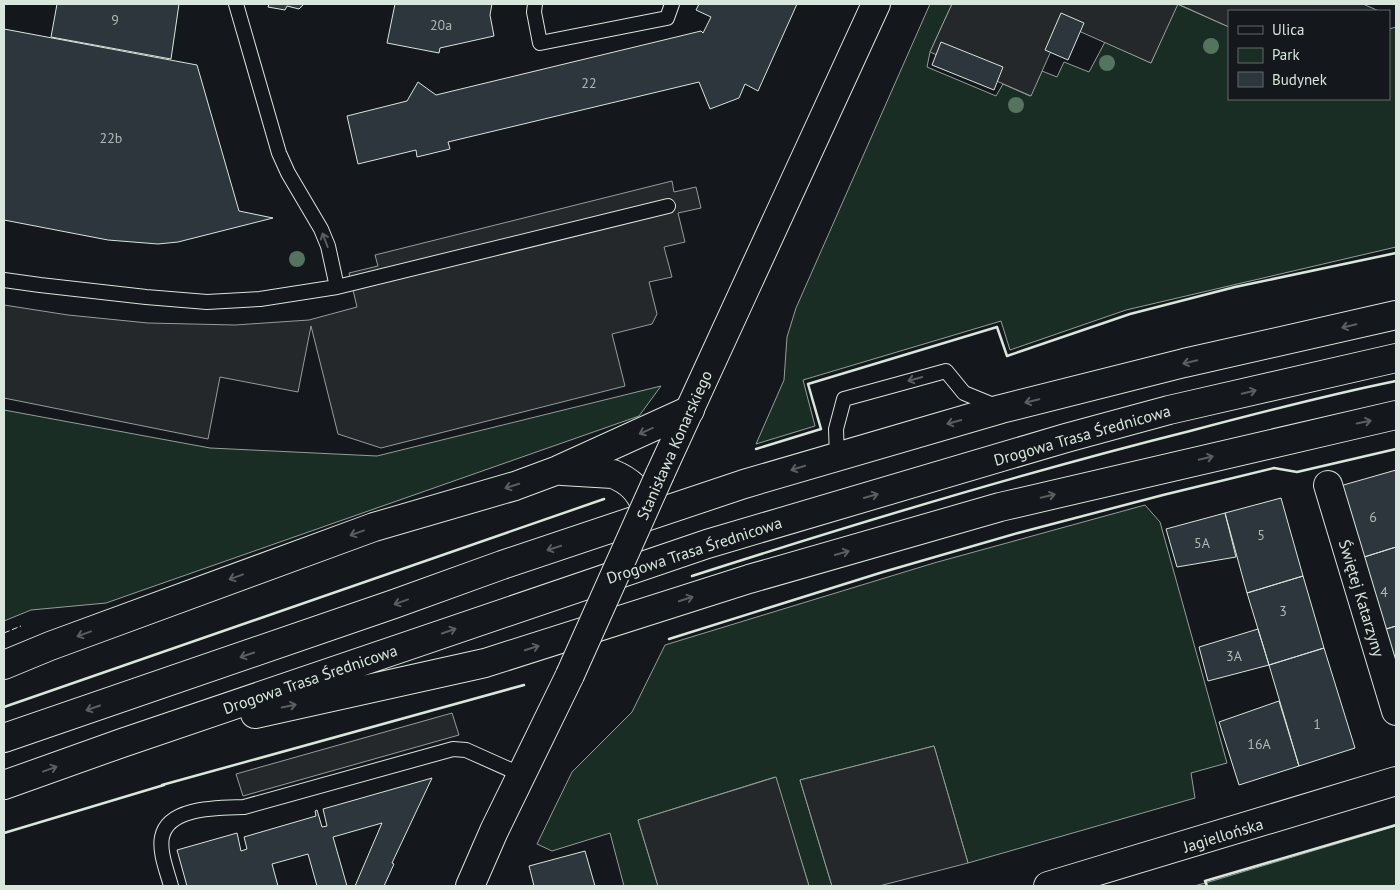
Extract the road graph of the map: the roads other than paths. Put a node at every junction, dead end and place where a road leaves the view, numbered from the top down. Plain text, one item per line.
1 (236, 4) edge
2 (535, 4) edge
3 (672, 4) edge
4 (876, 4) edge
5 (668, 206) dead end
6 (4, 280) edge
7 (338, 287) junction
8 (1396, 315) edge
9 (1396, 358) edge
10 (1001, 408) junction
11 (690, 410) junction
12 (1396, 414) edge
13 (837, 456) junction
14 (558, 470) junction
15 (1328, 485) dead end
16 (646, 507) junction
17 (4, 665) edge
18 (1396, 711) edge
19 (4, 738) edge
20 (122, 743) junction
21 (522, 774) junction
22 (1396, 781) edge
23 (4, 785) edge
24 (171, 886) edge
25 (470, 886) edge
26 (1048, 886) edge

7 -> 1 lane
2 - 3 lane
4 - 11 main road, Stanisława Konarskiego
5 - 7 lane
6 - 7 lane
8 -> 10 main road
20 -> 9 main road, Drogowa Trasa Średnicowa
10 -> 13 main road
10 -> 13 lane
11 -> 14 main road
11 - 16 main road, Stanisława Konarskiego, bridge
20 -> 12 main road
13 -> 19 main road
14 - 16 main road
14 -> 17 main road
15 - 18 main road, Świętej Katarzyny
16 - 21 main road, Stanisława Konarskiego, bridge
23 -> 20 main road, Drogowa Trasa Średnicowa
21 - 24 lane
21 - 25 main road, Stanisława Konarskiego
22 - 26 main road, Jagiellońska

